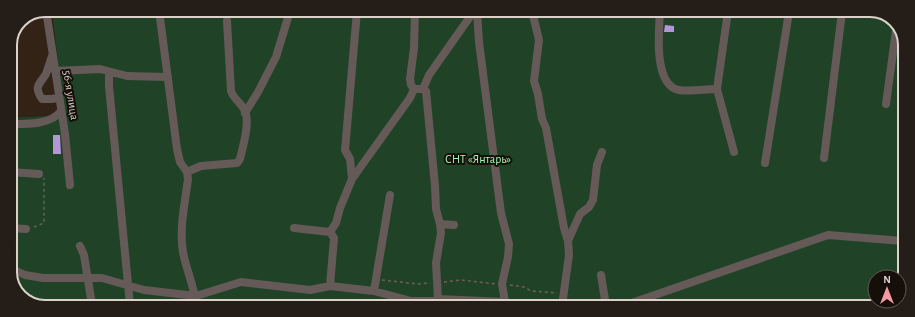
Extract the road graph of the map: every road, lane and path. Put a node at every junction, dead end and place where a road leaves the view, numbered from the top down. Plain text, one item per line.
1 (47, 17) edge
2 (161, 17) edge
3 (288, 17) edge
4 (356, 17) edge
5 (415, 17) edge
6 (470, 17) edge
7 (478, 17) edge
8 (533, 17) edge
9 (660, 17) edge
10 (727, 17) edge
11 (788, 17) edge
12 (841, 17) edge
13 (227, 21) dead end
14 (895, 35) edge
15 (53, 55) junction
16 (55, 71) junction
17 (109, 72) junction
18 (168, 76) junction
19 (414, 89) junction
20 (423, 89) junction
21 (716, 89) junction
22 (59, 98) junction
23 (886, 104) dead end
24 (62, 111) junction
25 (246, 113) junction
26 (17, 124) edge
27 (602, 152) dead end
28 (734, 152) dead end
29 (824, 158) dead end
30 (765, 163) dead end
31 (17, 172) edge
32 (187, 172) junction
33 (39, 174) joint
34 (352, 179) junction
35 (70, 185) dead end
36 (390, 195) dead end
37 (440, 224) junction
38 (454, 225) dead end
39 (17, 228) edge
40 (294, 228) dead end
41 (26, 229) joint
42 (330, 232) junction
43 (568, 241) junction
44 (898, 241) edge
45 (80, 246) dead end
46 (17, 271) edge
47 (601, 275) dead end
48 (87, 278) junction
49 (375, 279) junction
50 (437, 283) junction
51 (502, 284) junction
52 (128, 286) junction
53 (330, 286) junction
54 (374, 291) junction
55 (562, 294) junction
56 (196, 296) junction
57 (438, 299) junction
58 (91, 300) edge
59 (129, 300) edge
60 (196, 300) edge
61 (407, 300) edge
62 (434, 300) edge
63 (460, 300) edge
64 (505, 300) edge
65 (562, 300) edge
66 (605, 300) edge
67 (640, 300) edge

1 - 15 street, 56-я улица
2 - 18 street
3 - 25 street
4 - 34 street
5 - 19 street
6 - 20 street
7 - 51 street
8 - 43 street
9 - 21 street
10 - 21 street
11 - 30 street
12 - 29 street
13 - 25 street
14 - 23 street
15 - 16 street, 56-я улица
15 - 22 street
16 - 17 street
16 - 22 street, 56-я улица
17 - 18 street
17 - 52 street
18 - 32 street
19 - 20 street
19 - 34 street
20 - 37 street
21 - 28 street
22 - 24 street, 56-я улица
24 - 26 street
24 - 35 street, 56-я улица
25 - 32 street
27 - 43 street
31 - 33 street
32 - 56 street
33 - 41 path
34 - 42 street
36 - 49 street
37 - 38 street
37 - 50 street
39 - 41 street
40 - 42 street
42 - 53 street
43 - 55 street
44 - 67 street
45 - 48 street
46 - 48 street
47 - 66 street
48 - 52 street
48 - 58 street
49 - 50 path
49 - 54 street
50 - 51 path
50 - 57 street
51 - 55 path
51 - 64 street
52 - 56 street
52 - 59 street
53 - 54 street
53 - 56 street
54 - 61 street
55 - 65 street
56 - 60 street
57 - 62 street
57 - 63 street

